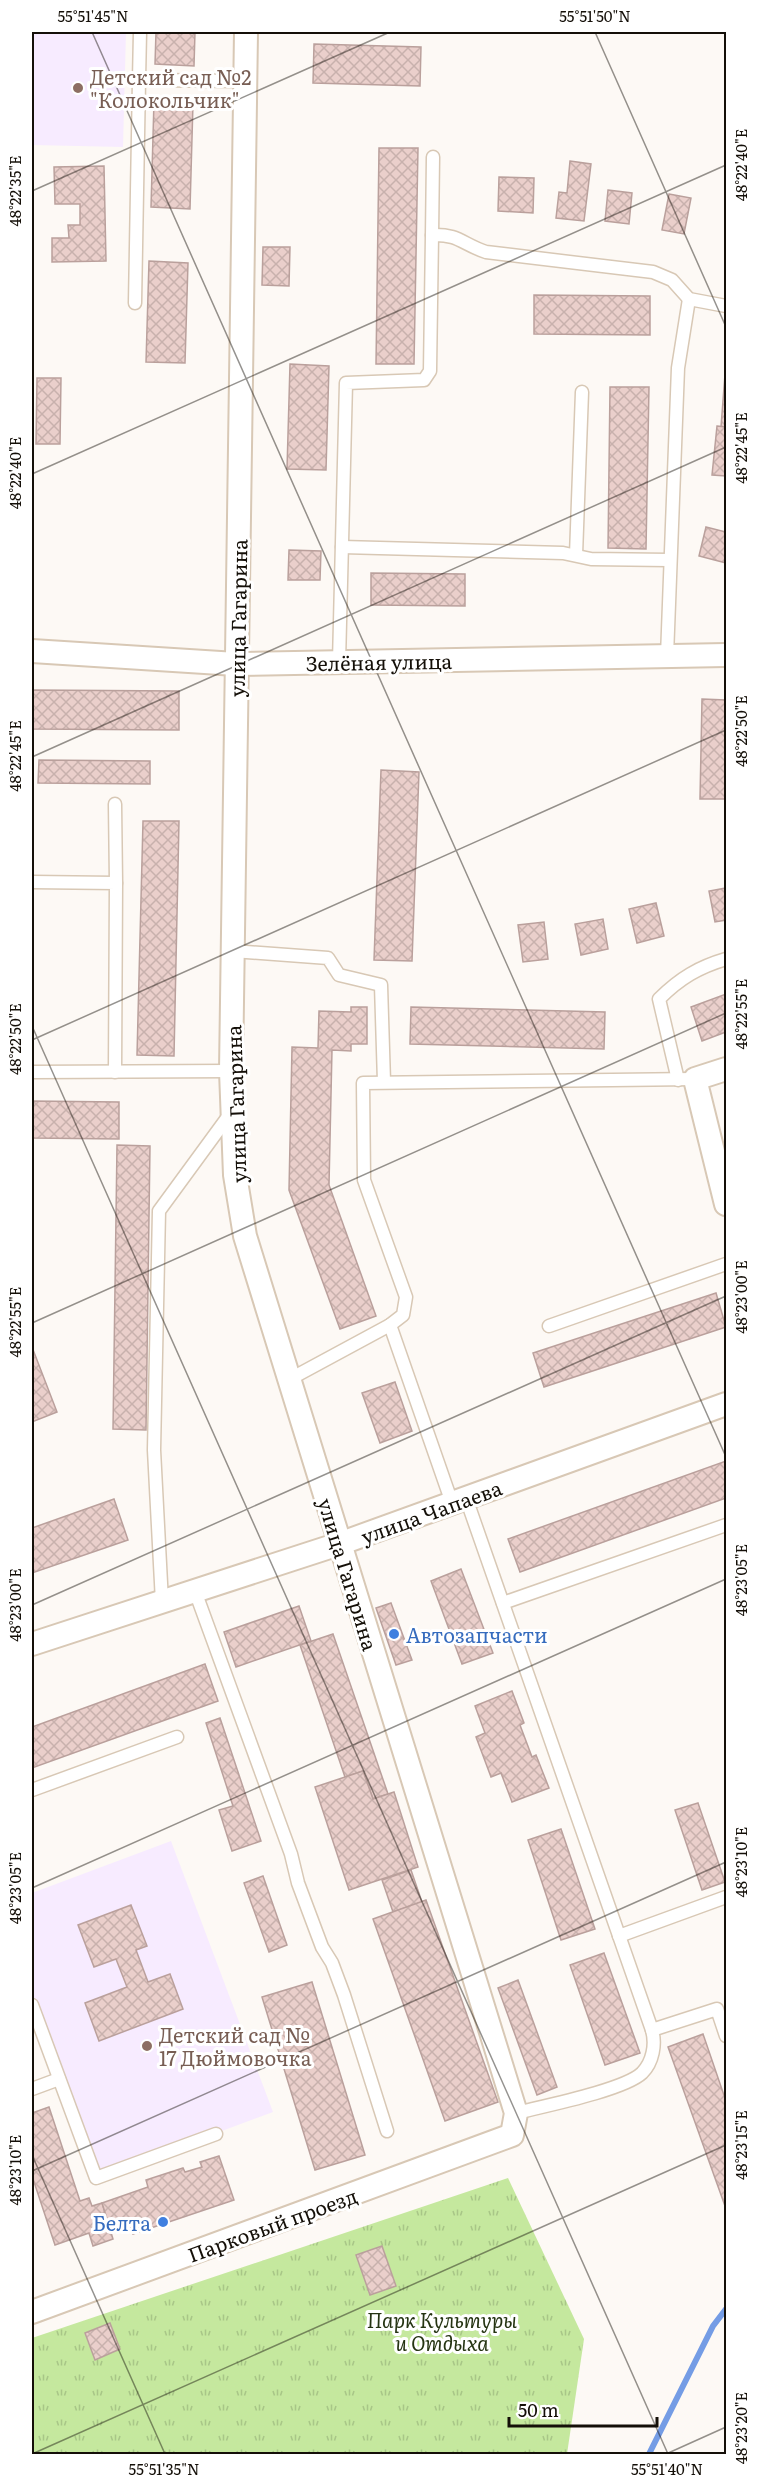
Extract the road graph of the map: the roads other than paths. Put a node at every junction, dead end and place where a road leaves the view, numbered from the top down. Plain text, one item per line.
1 (140, 32) edge
2 (246, 32) edge
3 (140, 80) junction
4 (245, 81) junction
5 (433, 157) dead end
6 (432, 235) junction
7 (689, 299) junction
8 (135, 303) dead end
9 (726, 306) edge
10 (582, 392) dead end
11 (342, 547) junction
12 (576, 555) junction
13 (669, 560) junction
14 (32, 651) edge
15 (726, 655) edge
16 (667, 656) junction
17 (339, 662) junction
18 (236, 664) junction
19 (115, 804) dead end
20 (32, 882) edge
21 (116, 883) junction
22 (233, 951) junction
23 (726, 959) edge
24 (726, 1069) edge
25 (115, 1071) junction
26 (231, 1071) junction
27 (32, 1072) edge
28 (686, 1079) junction
29 (384, 1082) junction
30 (233, 1110) junction
31 (726, 1204) edge
32 (726, 1264) edge
33 (390, 1325) junction
34 (549, 1326) dead end
35 (290, 1379) junction
36 (726, 1404) edge
37 (459, 1501) junction
38 (726, 1525) edge
39 (339, 1544) junction
40 (195, 1591) junction
41 (162, 1602) junction
42 (503, 1603) junction
43 (32, 1644) edge
44 (177, 1737) dead end
45 (32, 1790) edge
46 (726, 1897) edge
47 (620, 1936) junction
48 (32, 2005) edge
49 (652, 2030) junction
50 (726, 2036) edge
51 (59, 2079) junction
52 (32, 2089) edge
53 (514, 2124) junction
54 (387, 2131) dead end
55 (216, 2134) dead end
56 (32, 2312) edge

1 - 3 lane
2 - 4 street, улица Гагарина
3 - 4 lane
3 - 8 lane
4 - 18 street, улица Гагарина
5 - 6 lane
6 - 7 lane
6 - 11 lane
7 - 9 lane
7 - 13 lane
10 - 12 lane
11 - 12 lane
11 - 17 lane
12 - 13 lane
13 - 16 lane
14 - 18 street, Зелёная улица
15 - 16 street, Зелёная улица
16 - 17 street, Зелёная улица
17 - 18 street, Зелёная улица
18 - 22 street, улица Гагарина
19 - 21 lane
20 - 21 lane
21 - 25 lane
22 - 26 street, улица Гагарина
22 - 29 lane
23 - 28 lane
24 - 28 street
25 - 26 lane
25 - 27 lane
26 - 30 street, улица Гагарина
28 - 29 lane
28 - 31 street
29 - 33 lane
30 - 35 street, улица Гагарина
30 - 41 lane
32 - 34 lane
33 - 35 lane
33 - 37 lane
35 - 39 street, улица Гагарина
36 - 37 street, улица Чапаева
37 - 39 street, улица Чапаева
37 - 42 lane
38 - 42 lane
39 - 40 street, улица Чапаева
39 - 53 street, улица Гагарина
40 - 41 street, улица Чапаева
40 - 54 lane
41 - 43 street, улица Чапаева
42 - 47 lane
44 - 45 lane
46 - 47 lane
47 - 49 lane
48 - 51 lane
49 - 50 lane
49 - 53 lane
51 - 52 lane
51 - 55 lane
53 - 56 street, Парковый проезд

